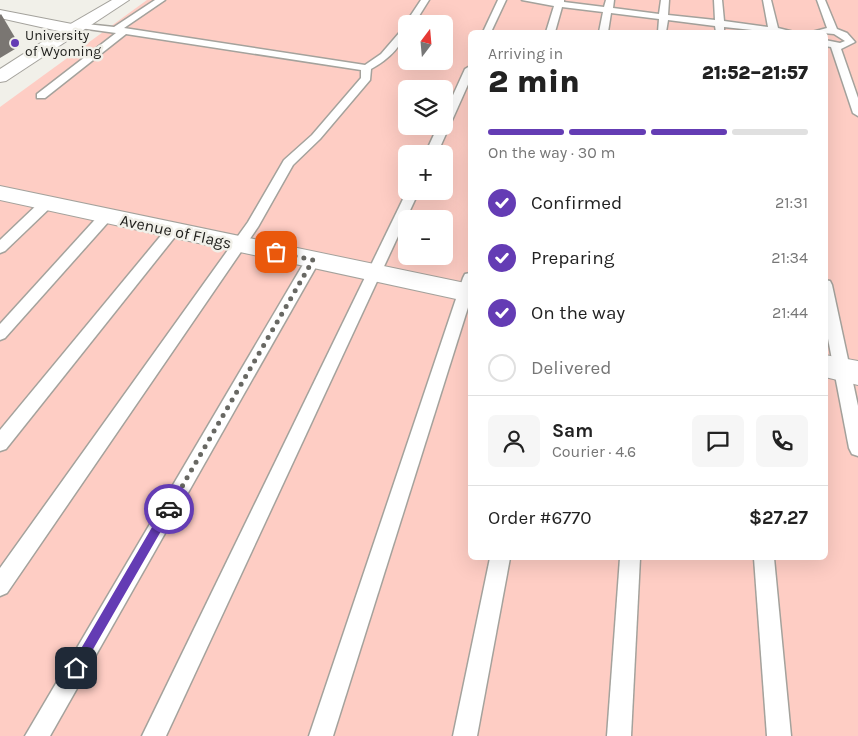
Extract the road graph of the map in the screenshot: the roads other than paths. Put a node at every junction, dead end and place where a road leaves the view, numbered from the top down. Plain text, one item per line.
1 (122, 0) edge
2 (161, 0) edge
3 (425, 0) edge
4 (502, 0) edge
5 (526, 0) edge
6 (610, 0) edge
7 (665, 0) edge
8 (718, 0) edge
9 (768, 0) edge
10 (821, 0) edge
11 (560, 2) edge
12 (608, 10) junction
13 (0, 14) edge
14 (415, 15) edge
15 (663, 17) junction
16 (76, 27) junction
17 (720, 28) edge
18 (488, 30) edge
19 (551, 30) edge
20 (603, 30) edge
21 (662, 30) edge
22 (747, 30) edge
23 (774, 30) edge
24 (120, 31) junction
25 (828, 31) edge
26 (832, 31) junction
27 (398, 40) edge
28 (854, 42) edge
29 (830, 45) edge
30 (366, 68) junction
31 (468, 73) edge
32 (0, 77) edge
33 (41, 96) dead end
34 (453, 106) edge
35 (858, 113) edge
36 (0, 193) edge
37 (410, 200) edge
38 (47, 203) junction
39 (106, 216) junction
40 (173, 230) junction
41 (239, 244) junction
42 (0, 248) edge
43 (313, 260) junction
44 (376, 273) junction
45 (468, 288) edge
46 (828, 300) edge
47 (0, 334) edge
48 (842, 370) edge
49 (0, 443) edge
50 (858, 448) edge
51 (500, 560) edge
52 (630, 560) edge
53 (764, 560) edge
54 (0, 586) edge
55 (37, 736) edge
56 (154, 736) edge
57 (321, 736) edge
58 (465, 736) edge
59 (619, 736) edge
60 (779, 736) edge

1 - 16 street
2 - 24 lane
3 - 14 lane
4 - 18 lane
5 - 11 lane
6 - 12 lane
7 - 15 lane
8 - 17 lane
9 - 23 lane
10 - 26 lane
11 - 12 lane
11 - 19 lane
12 - 15 lane
12 - 20 lane
13 - 16 street
15 - 17 lane
15 - 21 lane
16 - 24 lane
16 - 32 street
17 - 22 lane
24 - 30 lane
24 - 33 lane
25 - 26 lane
26 - 28 lane
27 - 30 lane
28 - 29 lane
29 - 35 lane
30 - 41 lane
31 - 34 lane
36 - 38 street, Avenue of Flags
37 - 44 lane
38 - 39 street, Avenue of Flags
38 - 42 lane
39 - 40 street, Avenue of Flags
39 - 47 lane
40 - 41 street, Avenue of Flags
40 - 49 lane
41 - 43 street, Avenue of Flags
41 - 54 lane
43 - 44 street, Avenue of Flags
43 - 55 lane
44 - 45 street, Avenue of Flags
44 - 56 lane
45 - 57 lane
46 - 48 lane
48 - 50 lane
51 - 58 lane
52 - 59 lane
53 - 60 lane

